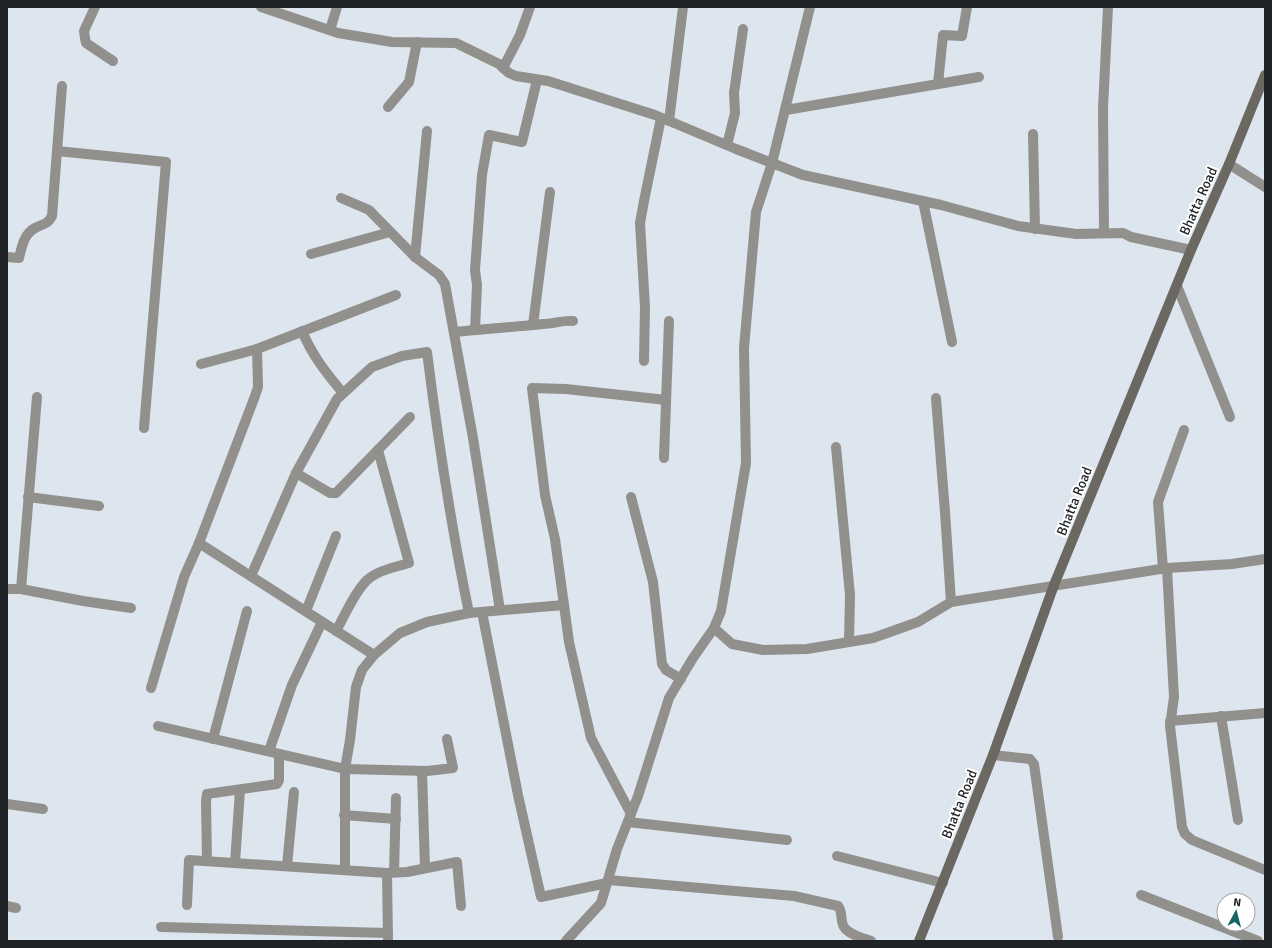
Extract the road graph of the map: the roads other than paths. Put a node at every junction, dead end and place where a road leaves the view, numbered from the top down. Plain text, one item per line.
1 (94, 7) edge
2 (261, 7) edge
3 (337, 7) edge
4 (530, 7) edge
5 (683, 7) edge
6 (807, 7) edge
7 (967, 7) edge
8 (1108, 7) edge
9 (743, 29) dead end
10 (330, 30) junction
11 (417, 42) junction
12 (113, 60) dead end
13 (503, 68) junction
14 (1265, 75) edge
15 (979, 77) dead end
16 (537, 80) junction
17 (938, 84) junction
18 (62, 86) dead end
19 (388, 107) dead end
20 (786, 110) junction
21 (665, 119) junction
22 (428, 131) dead end
23 (1033, 134) dead end
24 (727, 145) junction
25 (57, 151) junction
26 (772, 163) junction
27 (1229, 164) junction
28 (1265, 187) edge
29 (550, 192) dead end
30 (341, 198) dead end
31 (923, 201) junction
32 (1035, 229) junction
33 (390, 232) junction
34 (1104, 233) junction
35 (1191, 250) junction
36 (311, 254) dead end
37 (7, 257) edge
38 (415, 257) junction
39 (1177, 286) junction
40 (396, 295) dead end
41 (573, 321) dead end
42 (669, 321) dead end
43 (533, 325) junction
44 (475, 330) junction
45 (302, 331) junction
46 (454, 332) junction
47 (952, 342) dead end
48 (257, 349) junction
49 (644, 361) dead end
50 (201, 364) dead end
51 (343, 393) junction
52 (37, 397) dead end
53 (936, 398) dead end
54 (666, 400) junction
55 (410, 417) dead end
56 (1230, 417) dead end
57 (144, 428) dead end
58 (1184, 430) dead end
59 (836, 447) dead end
60 (378, 450) junction
61 (664, 458) dead end
62 (296, 473) junction
63 (28, 497) junction
64 (632, 497) dead end
65 (99, 506) dead end
66 (336, 536) dead end
67 (199, 543) junction
68 (1265, 559) edge
69 (1165, 569) junction
70 (251, 576) junction
71 (1054, 586) junction
72 (7, 589) edge
73 (21, 589) junction
74 (951, 602) junction
75 (564, 605) junction
76 (131, 608) dead end
77 (500, 610) junction
78 (247, 611) dead end
79 (306, 611) junction
80 (482, 612) junction
81 (469, 613) junction
82 (322, 622) junction
83 (714, 628) junction
84 (336, 631) junction
85 (849, 642) junction
86 (374, 655) junction
87 (681, 679) junction
88 (151, 688) dead end
89 (1265, 713) edge
90 (1221, 716) junction
91 (1170, 721) junction
92 (158, 726) dead end
93 (213, 739) junction
94 (447, 739) dead end
95 (269, 751) junction
96 (279, 754) junction
97 (994, 755) junction
98 (345, 769) junction
99 (422, 771) junction
100 (240, 790) junction
101 (294, 792) dead end
102 (396, 798) dead end
103 (7, 804) edge
104 (43, 809) dead end
105 (344, 814) junction
106 (629, 818) junction
107 (396, 819) junction
108 (1238, 820) dead end
109 (787, 840) dead end
110 (837, 856) dead end
111 (207, 861) junction
112 (235, 863) junction
113 (287, 866) junction
114 (425, 868) junction
115 (345, 870) junction
116 (1265, 870) edge
117 (391, 873) junction
118 (607, 882) junction
119 (943, 883) junction
120 (1141, 895) dead end
121 (187, 905) dead end
122 (461, 906) dead end
123 (161, 927) dead end
124 (388, 937) edge
125 (1058, 937) dead end
126 (566, 941) edge
127 (871, 941) edge
128 (919, 941) edge
129 (1258, 941) edge

1 - 12 street
2 - 10 street
3 - 10 street
4 - 13 street
5 - 21 street
6 - 20 street
7 - 17 street
8 - 34 street
9 - 24 street
10 - 11 street
11 - 13 street
11 - 19 street
13 - 16 street
14 - 27 main road, Bhatta Road
15 - 17 street
16 - 21 street
16 - 44 street
17 - 20 street
18 - 25 street
20 - 26 street
21 - 24 street
21 - 49 street
22 - 38 street
23 - 32 street
24 - 26 street
25 - 37 street
25 - 57 street
26 - 31 street
26 - 83 street
27 - 28 street
27 - 35 main road, Bhatta Road
29 - 43 street
30 - 33 street
31 - 32 street
31 - 47 street
32 - 34 street
33 - 36 street
33 - 38 street
34 - 35 street
35 - 39 main road, Bhatta Road
38 - 46 street
39 - 56 street
39 - 71 main road, Bhatta Road
40 - 45 street
41 - 43 street
42 - 54 street
43 - 44 street
44 - 46 street
45 - 48 street
45 - 51 street
46 - 77 street
48 - 50 street
48 - 67 street
51 - 62 street
51 - 81 street
52 - 63 street
53 - 74 street
54 - 61 street
54 - 75 street
55 - 60 street
58 - 69 street
59 - 85 street
60 - 62 street
60 - 84 street
62 - 70 street
63 - 65 street
63 - 73 street
64 - 87 street
66 - 79 street
67 - 70 street
67 - 88 street
68 - 69 street
69 - 71 street
69 - 91 street
70 - 79 street
71 - 74 street
71 - 97 main road, Bhatta Road
72 - 73 street
73 - 76 street
74 - 85 street
75 - 77 street
75 - 106 street
77 - 80 street
78 - 93 street
79 - 82 street
80 - 81 street
80 - 118 street
81 - 86 street
82 - 84 street
82 - 95 street
83 - 85 street
83 - 87 street
84 - 86 street
86 - 98 street
87 - 106 street
89 - 90 street
90 - 91 street
90 - 108 street
91 - 116 street
92 - 93 street
93 - 95 street
94 - 99 street
95 - 96 street
96 - 98 street
96 - 100 street
97 - 119 main road, Bhatta Road
97 - 125 street
98 - 99 street
98 - 105 street
99 - 114 street
100 - 111 street
100 - 112 street
101 - 113 street
102 - 107 street
103 - 104 street
105 - 107 street
105 - 115 street
106 - 109 street
106 - 118 street
107 - 117 street
110 - 119 street
111 - 112 street
111 - 121 street
112 - 113 street
113 - 115 street
114 - 117 street
114 - 122 street
115 - 117 street
117 - 124 street
118 - 126 street
118 - 127 street
119 - 128 main road, Bhatta Road
120 - 129 street
123 - 124 street

